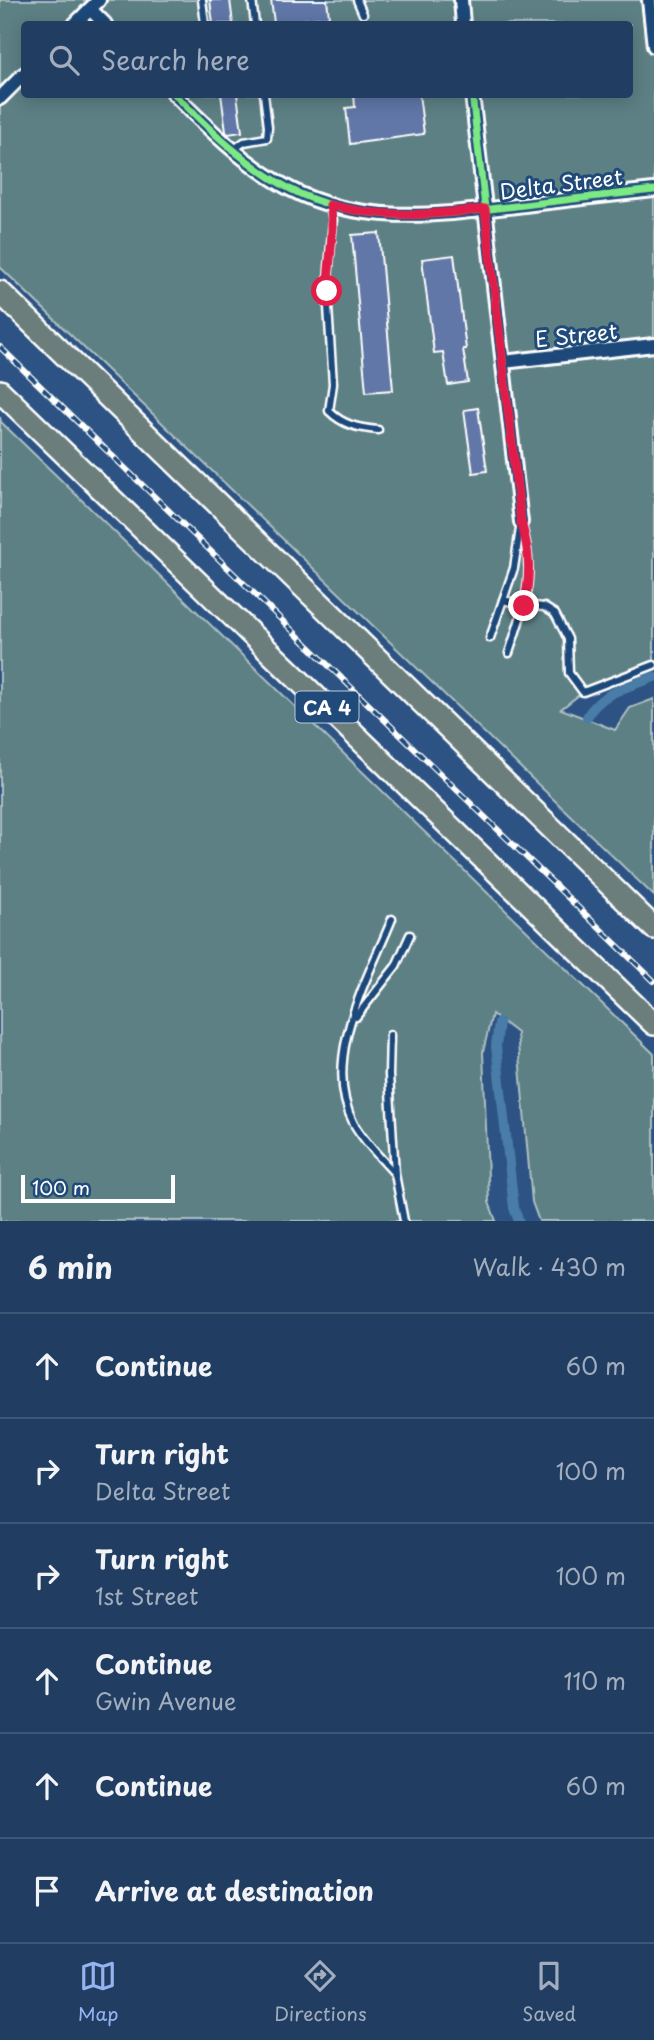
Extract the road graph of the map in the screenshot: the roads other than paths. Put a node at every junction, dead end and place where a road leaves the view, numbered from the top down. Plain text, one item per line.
1 (202, 0) edge
2 (252, 0) edge
3 (357, 0) edge
4 (461, 0) edge
5 (649, 0) edge
6 (94, 5) edge
7 (363, 14) dead end
8 (78, 21) edge
9 (103, 21) edge
10 (205, 21) edge
11 (255, 21) edge
12 (463, 21) edge
13 (654, 46) edge
14 (21, 77) edge
15 (0, 98) edge
16 (178, 98) edge
17 (264, 98) edge
18 (472, 98) edge
19 (233, 150) junction
20 (654, 190) edge
21 (330, 205) junction
22 (485, 209) junction
23 (0, 292) edge
24 (654, 345) edge
25 (502, 362) junction
26 (0, 391) edge
27 (378, 429) dead end
28 (521, 522) junction
29 (503, 600) junction
30 (524, 606) junction
31 (490, 638) dead end
32 (509, 653) dead end
33 (654, 665) edge
34 (392, 919) dead end
35 (654, 928) edge
36 (410, 935) dead end
37 (351, 1024) junction
38 (654, 1024) edge
39 (390, 1035) dead end
40 (395, 1174) junction
41 (404, 1221) edge

1 - 10 lane
2 - 11 lane
3 - 7 lane
4 - 12 street
5 - 13 street
6 - 8 street
6 - 9 street
14 - 15 street
16 - 19 street, Delta Street
17 - 19 lane
18 - 22 street
19 - 21 street, Delta Street
20 - 22 street, Delta Street
21 - 22 street, Delta Street
21 - 27 lane
22 - 25 street
23 - 35 highway
24 - 25 street, E Street
25 - 28 street
26 - 38 highway, CA 4
28 - 29 lane
28 - 30 lane
29 - 30 lane
29 - 31 lane
30 - 32 lane
30 - 33 lane
34 - 37 lane
36 - 37 lane
37 - 40 lane
39 - 40 lane
40 - 41 lane

